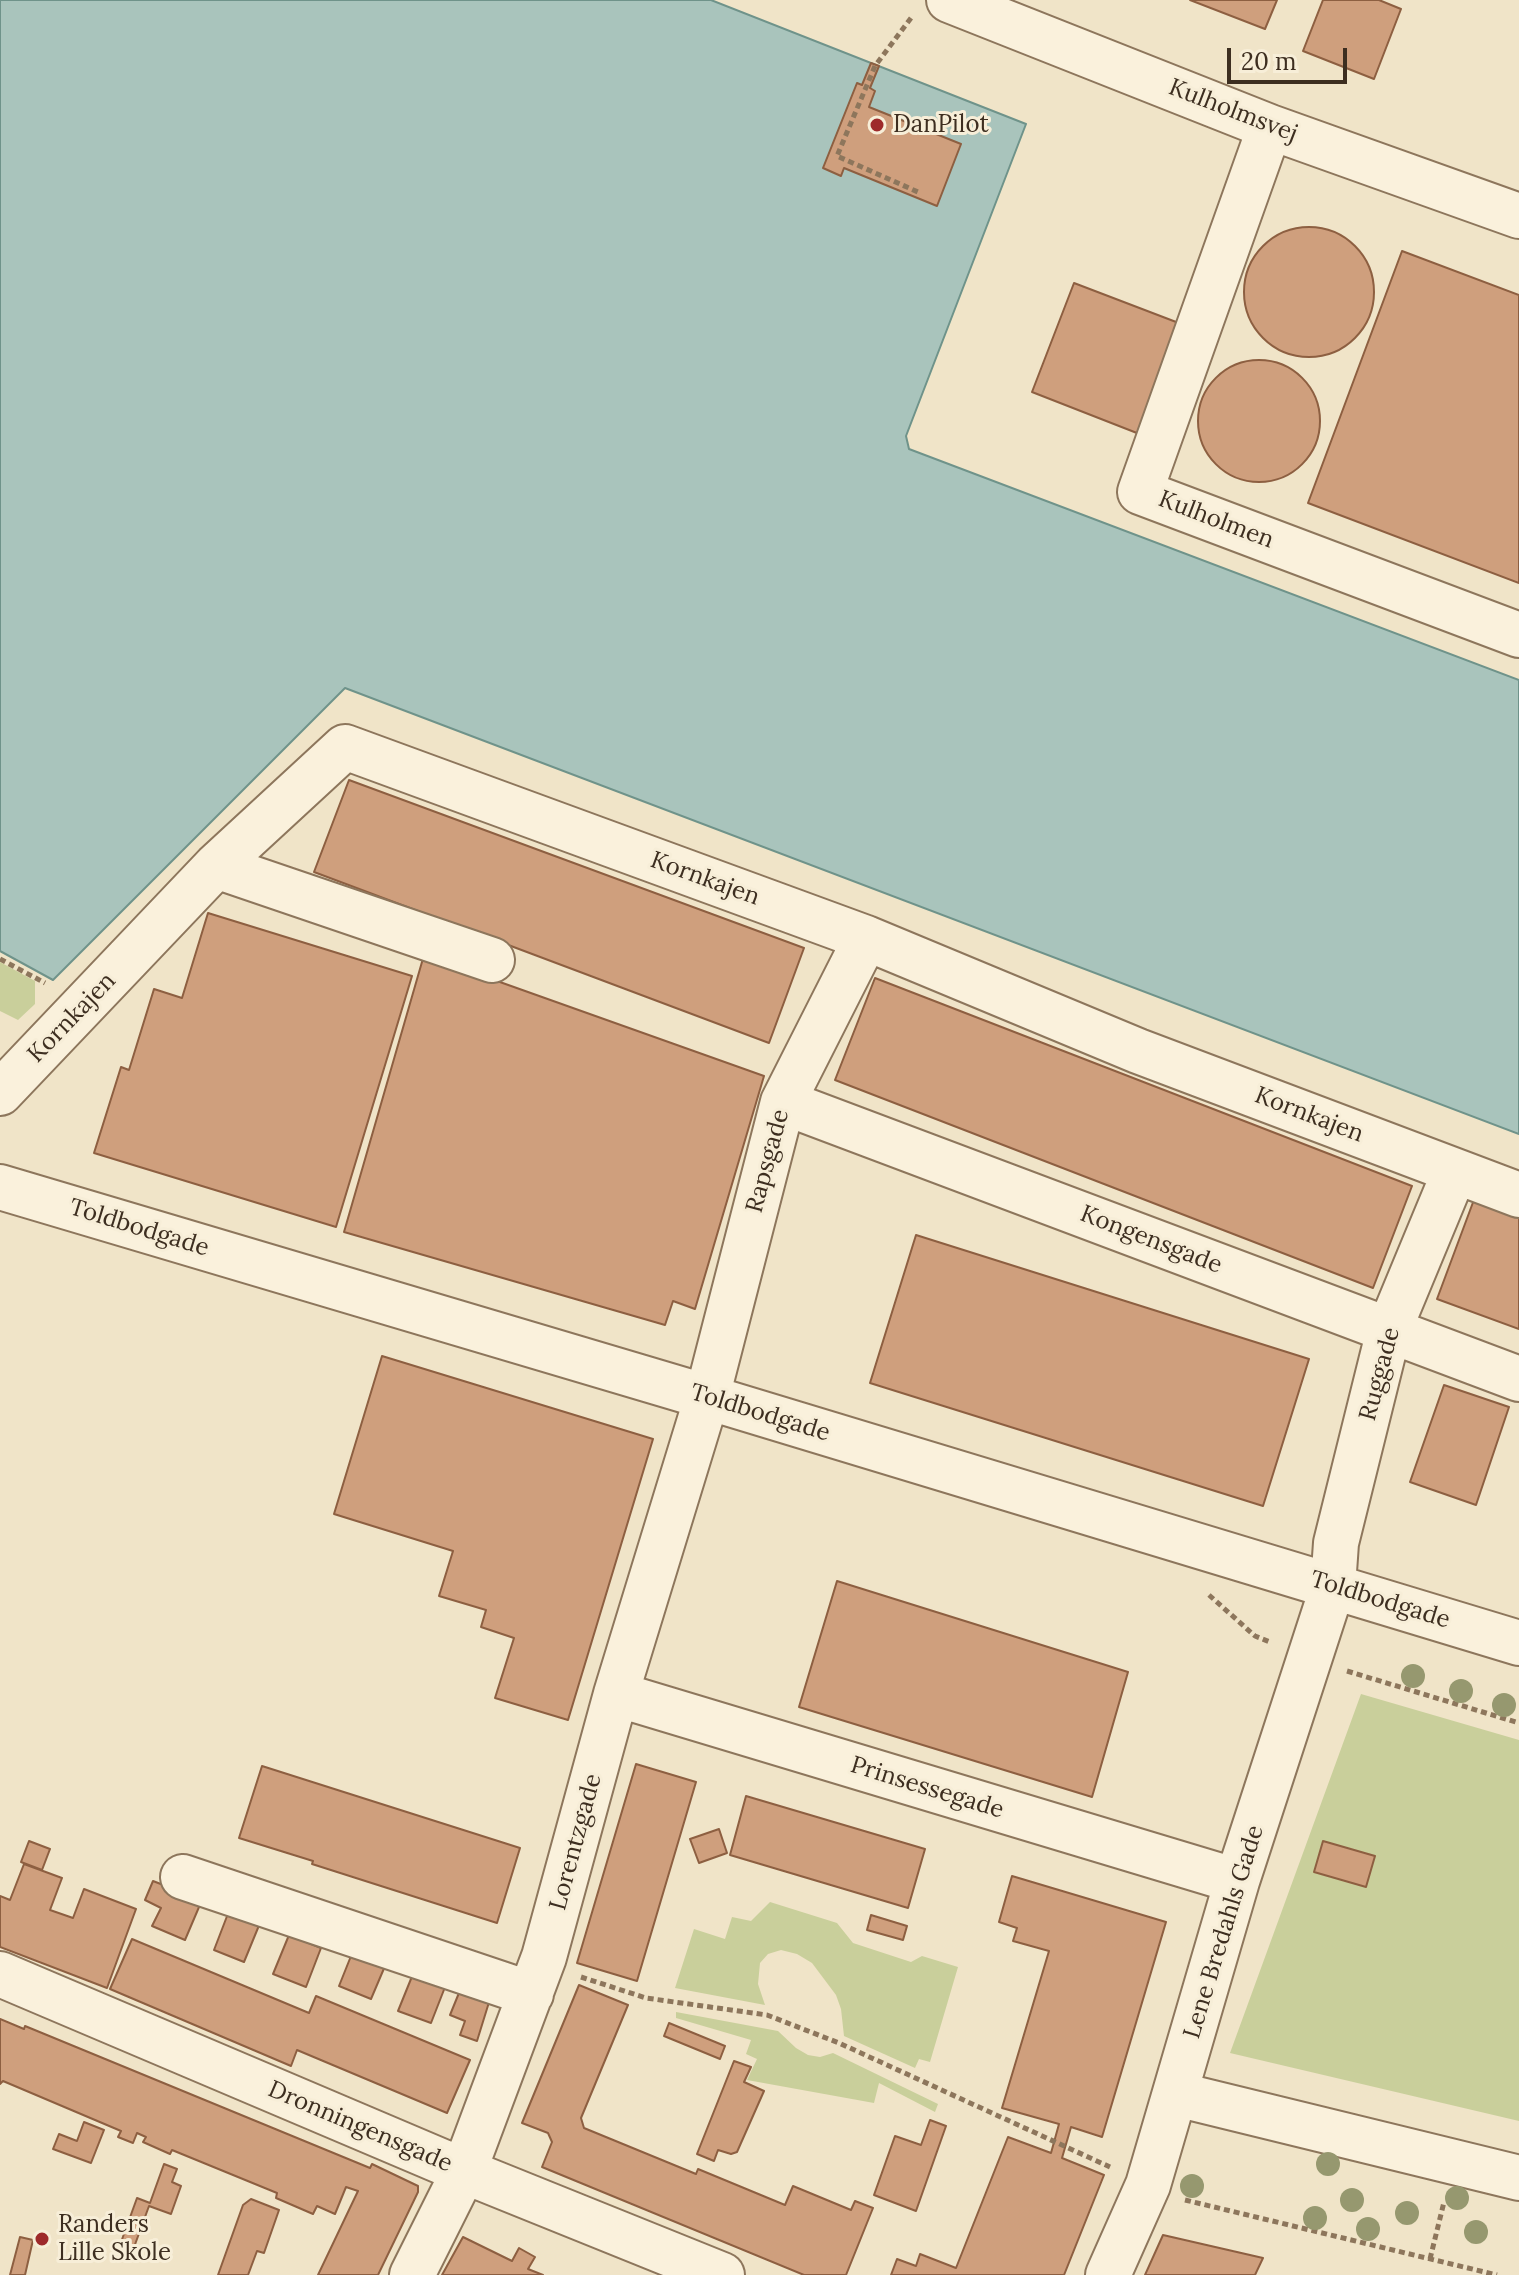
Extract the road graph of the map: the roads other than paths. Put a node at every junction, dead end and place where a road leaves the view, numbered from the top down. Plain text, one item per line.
1 (935, 3) edge
2 (1270, 127) junction
3 (1519, 216) edge
4 (1519, 635) edge
5 (216, 866) junction
6 (866, 938) junction
7 (492, 960) dead end
8 (4, 1085) edge
9 (783, 1102) junction
10 (1455, 1171) junction
11 (0, 1187) edge
12 (1519, 1195) edge
13 (1389, 1330) junction
14 (1519, 1379) edge
15 (707, 1397) junction
16 (1333, 1586) junction
17 (1519, 1643) edge
18 (616, 1694) junction
19 (183, 1877) dead end
20 (1237, 1881) junction
21 (0, 1974) edge
22 (536, 1979) junction
23 (1176, 2094) junction
24 (464, 2171) junction
25 (1519, 2178) edge
26 (412, 2275) edge
27 (722, 2275) edge
28 (1108, 2275) edge

1 - 2 street, Kulholmsvej
2 - 3 street, Kulholmsvej
2 - 4 street, Kulholmen
5 - 6 street, Kornkajen
5 - 7 street
5 - 8 street, Kornkajen
6 - 9 street, Rapsgade
6 - 10 street, Kornkajen
9 - 13 street, Kongensgade
9 - 15 street, Rapsgade
10 - 12 street, Kornkajen
10 - 13 street, Ruggade
11 - 15 street, Toldbodgade
13 - 14 street, Kongensgade
13 - 16 street, Ruggade
15 - 16 street, Toldbodgade
15 - 18 street, Lorentzgade
16 - 17 street, Toldbodgade
16 - 20 street, Lene Bredahls Gade
18 - 20 street, Prinsessegade
18 - 22 street, Lorentzgade
19 - 22 street
20 - 23 street, Lene Bredahls Gade
21 - 24 street, Dronningensgade
22 - 24 street, Lorentzgade
23 - 25 street
23 - 28 street, Lene Bredahls Gade
24 - 26 street, Lorentzgade
24 - 27 street, Dronningensgade

